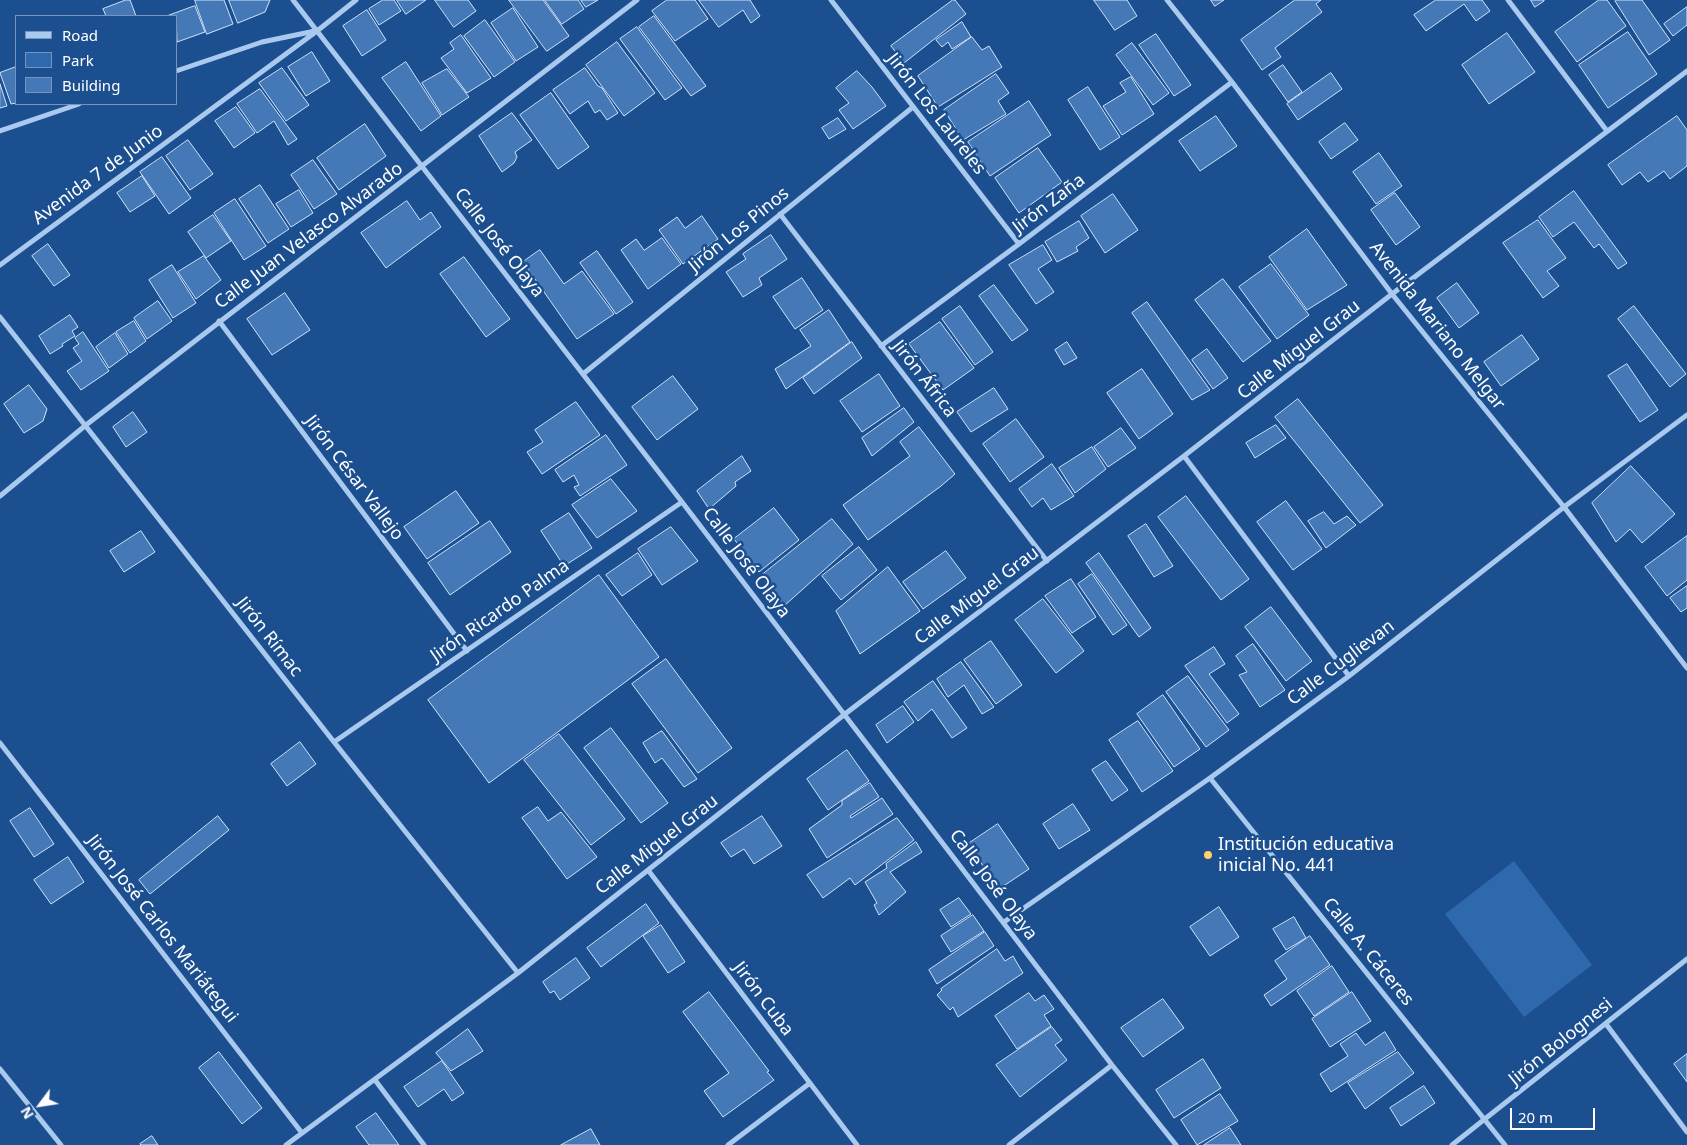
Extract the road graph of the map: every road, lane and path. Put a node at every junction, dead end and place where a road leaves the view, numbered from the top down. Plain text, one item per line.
1 (293, 0) edge
2 (356, 0) edge
3 (637, 0) edge
4 (831, 0) edge
5 (1167, 0) edge
6 (1508, 0) edge
7 (317, 31) junction
8 (178, 70) edge
9 (1687, 71) edge
10 (1232, 82) junction
11 (76, 105) edge
12 (913, 107) junction
13 (0, 130) edge
14 (1607, 131) junction
15 (422, 167) junction
16 (780, 214) junction
17 (1019, 244) junction
18 (0, 265) edge
19 (1392, 294) junction
20 (0, 317) edge
21 (219, 321) junction
22 (881, 346) junction
23 (583, 374) junction
24 (1687, 416) edge
25 (86, 425) junction
26 (1184, 456) junction
27 (0, 496) edge
28 (682, 502) junction
29 (1564, 506) junction
30 (1047, 561) junction
31 (467, 651) junction
32 (1687, 668) edge
33 (1349, 676) junction
34 (845, 714) junction
35 (334, 742) junction
36 (0, 743) edge
37 (1210, 778) junction
38 (648, 870) junction
39 (1004, 922) junction
40 (1687, 959) edge
41 (518, 973) junction
42 (1606, 1024) junction
43 (1112, 1065) junction
44 (0, 1069) edge
45 (375, 1080) junction
46 (810, 1084) junction
47 (1486, 1120) junction
48 (1687, 1132) edge
49 (302, 1133) junction
50 (61, 1145) edge
51 (286, 1145) edge
52 (424, 1145) edge
53 (728, 1145) edge
54 (857, 1145) edge
55 (1009, 1145) edge
56 (1176, 1145) edge
57 (1452, 1145) edge
58 (1505, 1145) edge

1 - 7 street, Calle José Olaya
2 - 7 street, Avenida 7 de Junio
3 - 15 street, Calle Juan Velasco Alvarado
4 - 12 street, Jirón Los Laureles
5 - 10 street, Avenida Mariano Melgar
6 - 14 street
7 - 8 street
7 - 15 street, Calle José Olaya
7 - 18 street, Avenida 7 de Junio
9 - 14 street, Calle Miguel Grau
10 - 17 street, Jirón Zaña
10 - 19 street, Avenida Mariano Melgar
11 - 13 street
12 - 16 street, Jirón Los Pinos
12 - 17 street, Jirón Los Laureles
14 - 19 street, Calle Miguel Grau
15 - 21 street, Calle Juan Velasco Alvarado
15 - 23 street, Calle José Olaya
16 - 22 street, Jirón África
16 - 23 street, Jirón Los Pinos
17 - 22 street, Jirón Zaña
19 - 26 street, Calle Miguel Grau
19 - 29 street, Avenida Mariano Melgar
20 - 25 street, Jirón Rímac
21 - 25 street, Calle Juan Velasco Alvarado
21 - 31 street, Jirón César Vallejo
22 - 30 street, Jirón África
23 - 28 street, Calle José Olaya
24 - 29 street, Calle Cuglievan
25 - 27 street, Calle Juan Velasco Alvarado
25 - 35 street, Jirón Rímac
26 - 30 street, Calle Miguel Grau
26 - 33 street
28 - 31 street, Jirón Ricardo Palma
28 - 34 street, Calle José Olaya
29 - 32 street, Avenida Mariano Melgar
29 - 33 street, Calle Cuglievan
30 - 34 street, Calle Miguel Grau
31 - 35 street, Jirón Ricardo Palma
33 - 37 street, Calle Cuglievan
34 - 38 street, Calle Miguel Grau
34 - 39 street, Calle José Olaya
35 - 41 street, Jirón Rímac
36 - 49 street, Jirón José Carlos Mariátegui
37 - 39 street, Calle Cuglievan
37 - 47 street, Calle A. Cáceres
38 - 41 street, Calle Miguel Grau
38 - 46 street, Jirón Cuba
39 - 43 street, Calle José Olaya
40 - 42 street, Jirón Bolognesi
41 - 45 street, Calle Miguel Grau
42 - 47 street, Jirón Bolognesi
42 - 48 street
43 - 55 street
43 - 56 street, Calle José Olaya
44 - 50 street
45 - 49 street, Calle Miguel Grau
45 - 52 street
46 - 53 street
46 - 54 street, Jirón Cuba
47 - 57 street, Jirón Bolognesi
47 - 58 street, Calle A. Cáceres
49 - 51 street, Calle Miguel Grau

